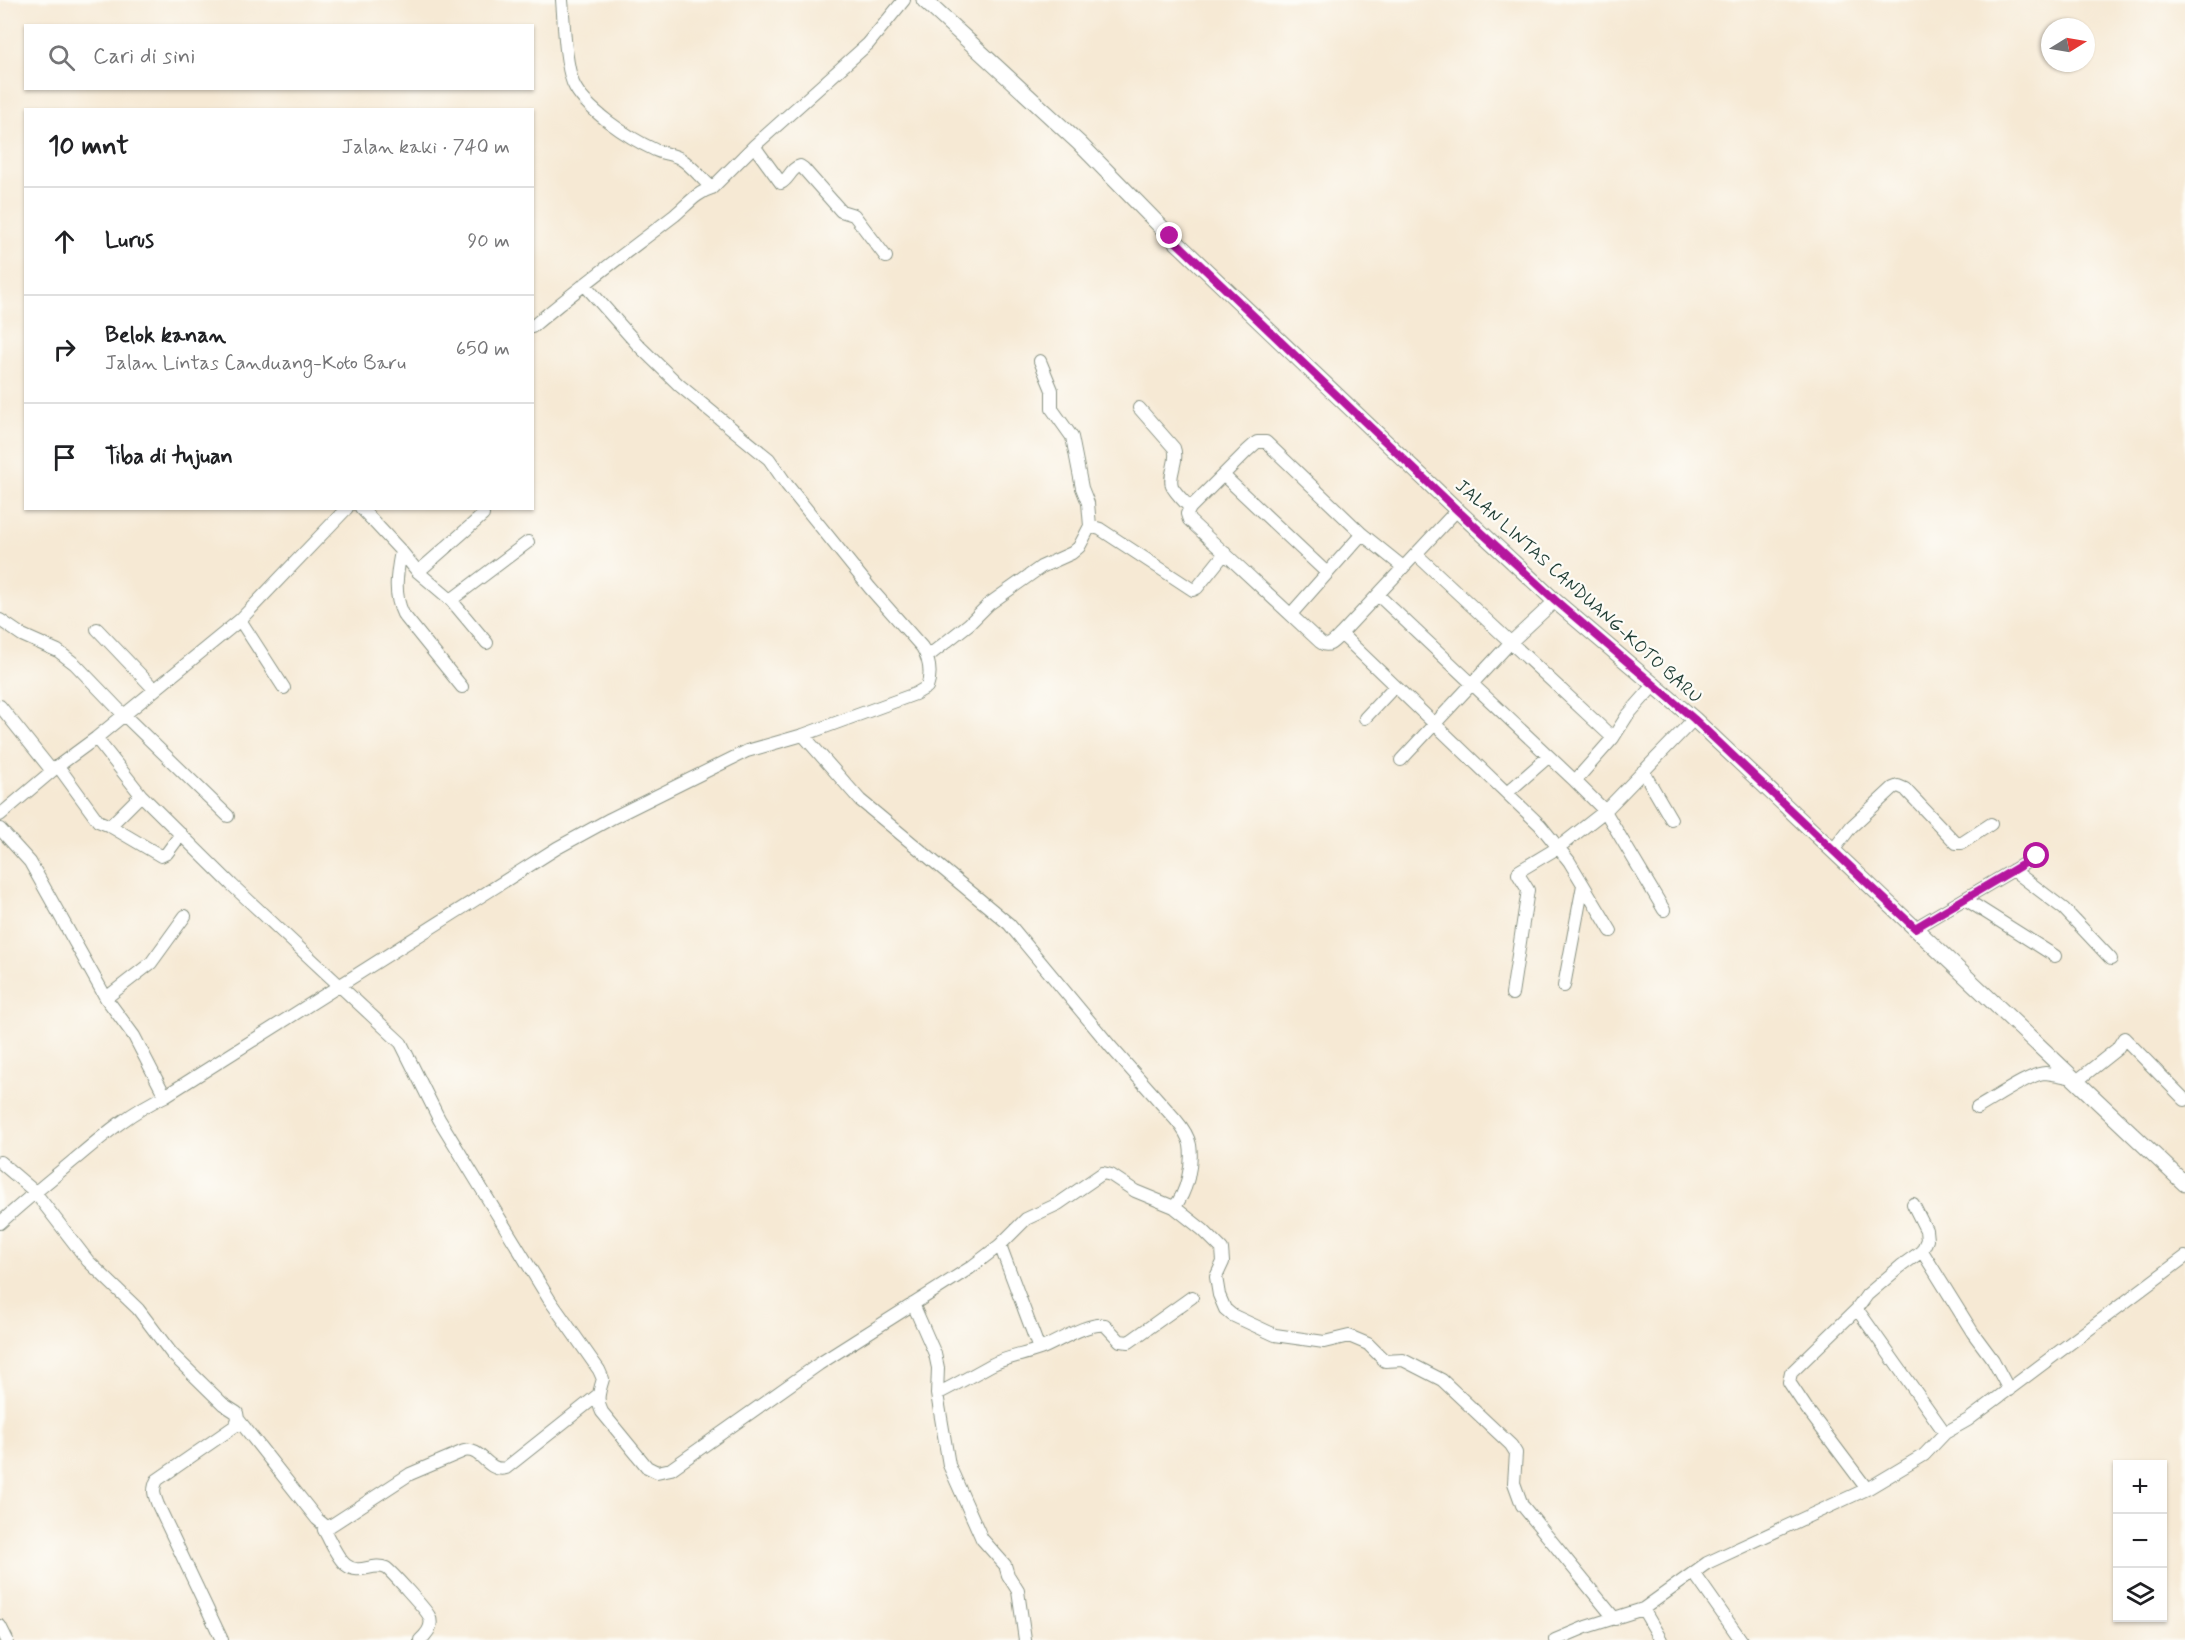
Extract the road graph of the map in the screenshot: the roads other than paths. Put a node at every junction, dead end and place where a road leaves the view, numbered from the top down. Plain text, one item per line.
1 (562, 0) edge
2 (904, 0) edge
3 (924, 0) edge
4 (754, 146) junction
5 (712, 188) junction
6 (886, 256) dead end
7 (584, 284) junction
8 (534, 325) edge
9 (1040, 361) dead end
10 (1139, 408) dead end
11 (1223, 475) junction
12 (1190, 508) junction
13 (346, 510) edge
14 (363, 510) edge
15 (1457, 510) junction
16 (483, 516) dead end
17 (1090, 526) junction
18 (1362, 534) junction
19 (528, 542) dead end
20 (401, 550) junction
21 (1225, 554) junction
22 (1416, 554) junction
23 (1402, 567) junction
24 (418, 572) junction
25 (1328, 573) junction
26 (1378, 595) junction
27 (451, 600) junction
28 (1555, 600) junction
29 (1291, 614) junction
30 (0, 620) edge
31 (240, 620) junction
32 (97, 629) dead end
33 (1341, 634) junction
34 (487, 643) dead end
35 (1510, 643) junction
36 (927, 657) junction
37 (1655, 684) junction
38 (1472, 685) junction
39 (1395, 686) junction
40 (462, 687) dead end
41 (284, 688) dead end
42 (155, 690) junction
43 (0, 706) edge
44 (124, 715) junction
45 (1365, 718) dead end
46 (1694, 719) junction
47 (1436, 723) junction
48 (803, 735) junction
49 (96, 738) junction
50 (1613, 738) junction
51 (1548, 757) junction
52 (1401, 760) dead end
53 (55, 769) junction
54 (1643, 771) junction
55 (1575, 781) junction
56 (1508, 792) junction
57 (141, 795) junction
58 (1605, 811) junction
59 (0, 815) edge
60 (228, 816) dead end
61 (1671, 819) dead end
62 (1991, 824) dead end
63 (110, 826) junction
64 (0, 829) edge
65 (181, 834) junction
66 (1559, 847) junction
67 (1834, 849) junction
68 (2037, 856) dead end
69 (2013, 870) junction
70 (1583, 885) junction
71 (1965, 899) junction
72 (1664, 910) dead end
73 (185, 916) dead end
74 (1915, 928) junction
75 (1611, 931) dead end
76 (2055, 956) dead end
77 (2111, 959) dead end
78 (340, 985) junction
79 (1564, 986) dead end
80 (1512, 994) dead end
81 (106, 998) junction
82 (2075, 1079) junction
83 (165, 1095) junction
84 (2185, 1100) edge
85 (1977, 1108) dead end
86 (0, 1162) edge
87 (2185, 1184) edge
88 (34, 1191) junction
89 (1913, 1204) dead end
90 (1174, 1207) junction
91 (0, 1223) edge
92 (1000, 1245) junction
93 (1922, 1251) junction
94 (2185, 1257) edge
95 (1192, 1297) dead end
96 (913, 1304) junction
97 (1857, 1309) junction
98 (1040, 1349) junction
99 (2009, 1390) junction
100 (937, 1394) junction
101 (598, 1395) junction
102 (238, 1419) junction
103 (1945, 1433) junction
104 (1867, 1489) junction
105 (324, 1530) junction
106 (1694, 1573) junction
107 (1643, 1609) junction
108 (1615, 1619) junction
109 (0, 1626) edge
110 (7, 1640) edge
111 (222, 1640) edge
112 (420, 1640) edge
113 (1025, 1640) edge
114 (1555, 1640) edge
115 (1661, 1640) edge
116 (1741, 1640) edge

1 - 5 street
2 - 4 street
3 - 15 main road, JALAN LINTAS CANDUANG-KOTO BARU
4 - 5 street
4 - 6 street
5 - 7 street
7 - 8 street
7 - 36 street
9 - 17 street
10 - 12 street
11 - 12 street
11 - 18 street
11 - 25 street
12 - 21 street
13 - 31 street
14 - 20 street
15 - 22 street
15 - 28 main road, JALAN LINTAS CANDUANG-KOTO BARU
16 - 24 street
17 - 21 street
17 - 36 street
18 - 23 street
18 - 25 street
19 - 27 street
20 - 24 street
20 - 40 street
21 - 29 street
22 - 23 street
22 - 35 street
23 - 26 street
24 - 27 street
25 - 29 street
26 - 33 street
26 - 38 street
27 - 34 street
28 - 35 street
28 - 37 main road, JALAN LINTAS CANDUANG-KOTO BARU
29 - 33 street
30 - 44 street
31 - 41 street
31 - 42 street
32 - 42 street
33 - 39 street
35 - 38 street
35 - 50 street
36 - 48 street
37 - 46 main road, JALAN LINTAS CANDUANG-KOTO BARU
37 - 50 street
38 - 47 street
38 - 51 street
39 - 45 street
39 - 47 street
42 - 44 street
43 - 53 street
44 - 49 street
44 - 60 street
46 - 54 street
46 - 67 main road, JALAN LINTAS CANDUANG-KOTO BARU
47 - 52 street
47 - 56 street
48 - 78 street
48 - 90 street
49 - 53 street
49 - 57 street
50 - 55 street
51 - 55 street
51 - 56 street
53 - 59 street
53 - 63 street
54 - 58 street
54 - 61 street
55 - 58 street
56 - 66 street
57 - 63 street
57 - 65 street
58 - 66 street
58 - 72 street
62 - 67 street
63 - 65 street
64 - 81 street
65 - 78 street
66 - 70 street
66 - 80 street
67 - 74 main road, JALAN LINTAS CANDUANG-KOTO BARU
68 - 69 street
69 - 71 street
69 - 77 street
70 - 75 street
70 - 79 street
71 - 74 street
71 - 76 street
73 - 81 street
74 - 82 main road, JALAN LINTAS CANDUANG-KOTO BARU
78 - 83 street
78 - 101 street
81 - 83 street
82 - 84 street
82 - 85 street
82 - 87 main road, JALAN LINTAS CANDUANG-KOTO BARU
83 - 88 street
86 - 88 street
88 - 91 street
88 - 102 street
89 - 93 street
90 - 92 street
90 - 108 street
92 - 96 street
92 - 98 street
93 - 97 street
93 - 99 street
94 - 99 street
95 - 98 street
96 - 100 street
96 - 101 street
97 - 103 street
97 - 104 street
98 - 100 street
99 - 103 street
100 - 113 street
101 - 105 street
102 - 105 street
102 - 111 street
103 - 104 street
104 - 106 street
105 - 112 street
106 - 107 street
106 - 116 street
107 - 108 street
107 - 115 street
108 - 114 street
109 - 110 street

